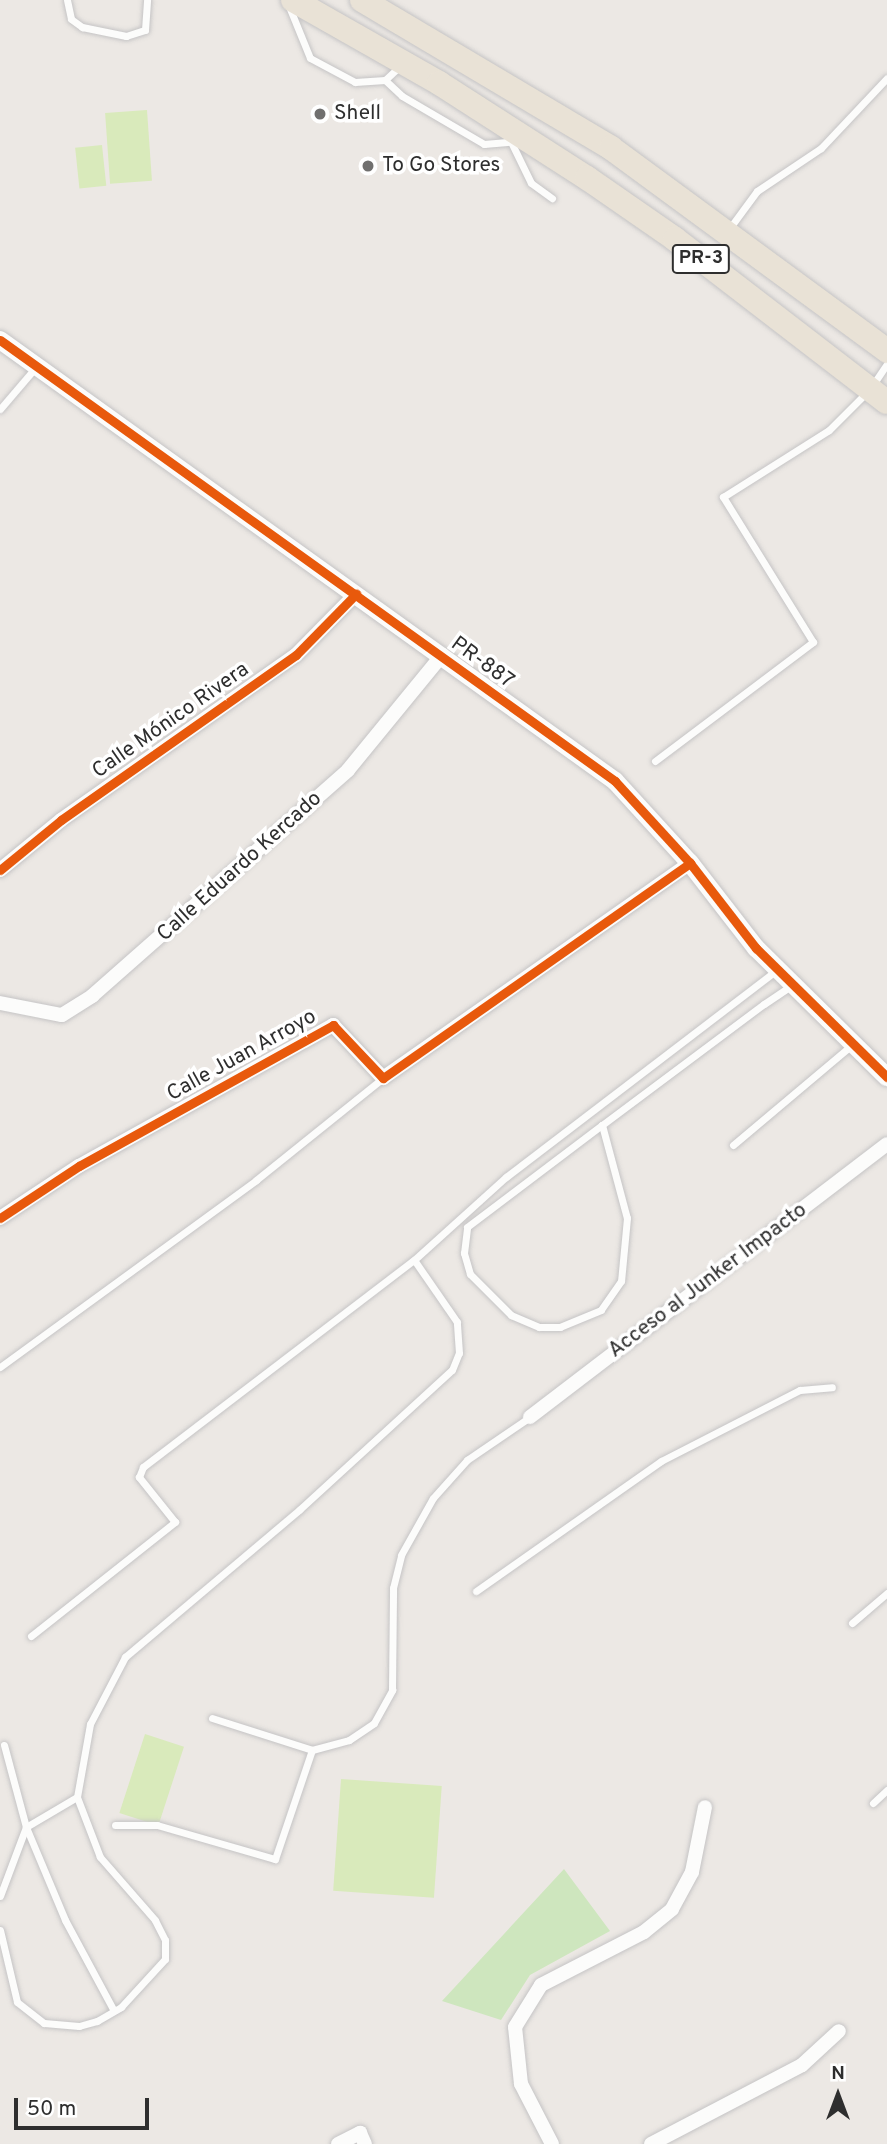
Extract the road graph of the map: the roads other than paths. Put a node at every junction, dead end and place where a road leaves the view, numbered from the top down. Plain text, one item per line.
1 (67, 0) edge
2 (147, 0) edge
3 (287, 0) edge
4 (293, 0) edge
5 (362, 0) edge
6 (404, 63) junction
7 (887, 78) edge
8 (385, 80) junction
9 (548, 107) junction
10 (519, 141) junction
11 (552, 198) dead end
12 (726, 232) junction
13 (0, 340) edge
14 (887, 351) edge
15 (887, 363) edge
16 (36, 367) junction
17 (879, 396) edge
18 (0, 409) edge
19 (356, 594) junction
20 (442, 655) junction
21 (655, 761) dead end
22 (690, 863) junction
23 (0, 870) edge
24 (777, 969) junction
25 (792, 984) junction
26 (0, 1003) edge
27 (853, 1044) junction
28 (887, 1077) edge
29 (383, 1079) junction
30 (602, 1125) junction
31 (887, 1144) edge
32 (733, 1145) dead end
33 (0, 1218) edge
34 (414, 1260) junction
35 (0, 1367) edge
36 (832, 1387) dead end
37 (530, 1417) joint
38 (476, 1591) dead end
39 (887, 1592) edge
40 (852, 1623) dead end
41 (31, 1636) dead end
42 (212, 1718) dead end
43 (4, 1745) dead end
44 (312, 1750) junction
45 (887, 1790) edge
46 (77, 1797) junction
47 (873, 1802) dead end
48 (705, 1807) dead end
49 (115, 1825) dead end
50 (26, 1827) junction
51 (0, 1896) edge
52 (0, 1930) edge
53 (114, 2011) junction
54 (839, 2031) dead end
55 (338, 2144) edge
56 (365, 2144) edge
57 (552, 2144) edge
58 (651, 2144) edge

1 - 2 lane
3 - 8 lane
4 - 6 highway, PR-3
5 - 9 highway, PR-3
6 - 8 lane
6 - 10 highway, PR-3
7 - 12 lane
8 - 10 lane
9 - 10 highway
9 - 12 highway, PR-3
10 - 11 lane
10 - 17 highway, PR-3
12 - 14 highway, PR-3
13 - 16 street, PR-887
15 - 17 lane
16 - 18 lane
16 - 19 street, PR-887
17 - 21 lane
19 - 20 street, PR-887
19 - 23 street, Calle Mónico Rivera
20 - 22 street, PR-887
20 - 26 street, Calle Eduardo Kercado
22 - 24 street, PR-887
22 - 29 street
24 - 25 street, PR-887
24 - 34 lane
25 - 27 street, PR-887
25 - 30 lane
27 - 28 street, PR-887
27 - 32 lane
29 - 33 street, Calle Juan Arroyo
29 - 35 lane
30 - 30 lane
31 - 37 street, Acceso al Junker Impacto
34 - 41 lane
34 - 46 lane
36 - 38 lane
37 - 44 lane
39 - 40 lane
42 - 44 lane
43 - 50 lane
44 - 49 lane
45 - 47 lane
46 - 50 lane
46 - 53 lane
48 - 57 street
50 - 51 lane
50 - 53 lane
52 - 53 lane
54 - 58 street
55 - 56 street

